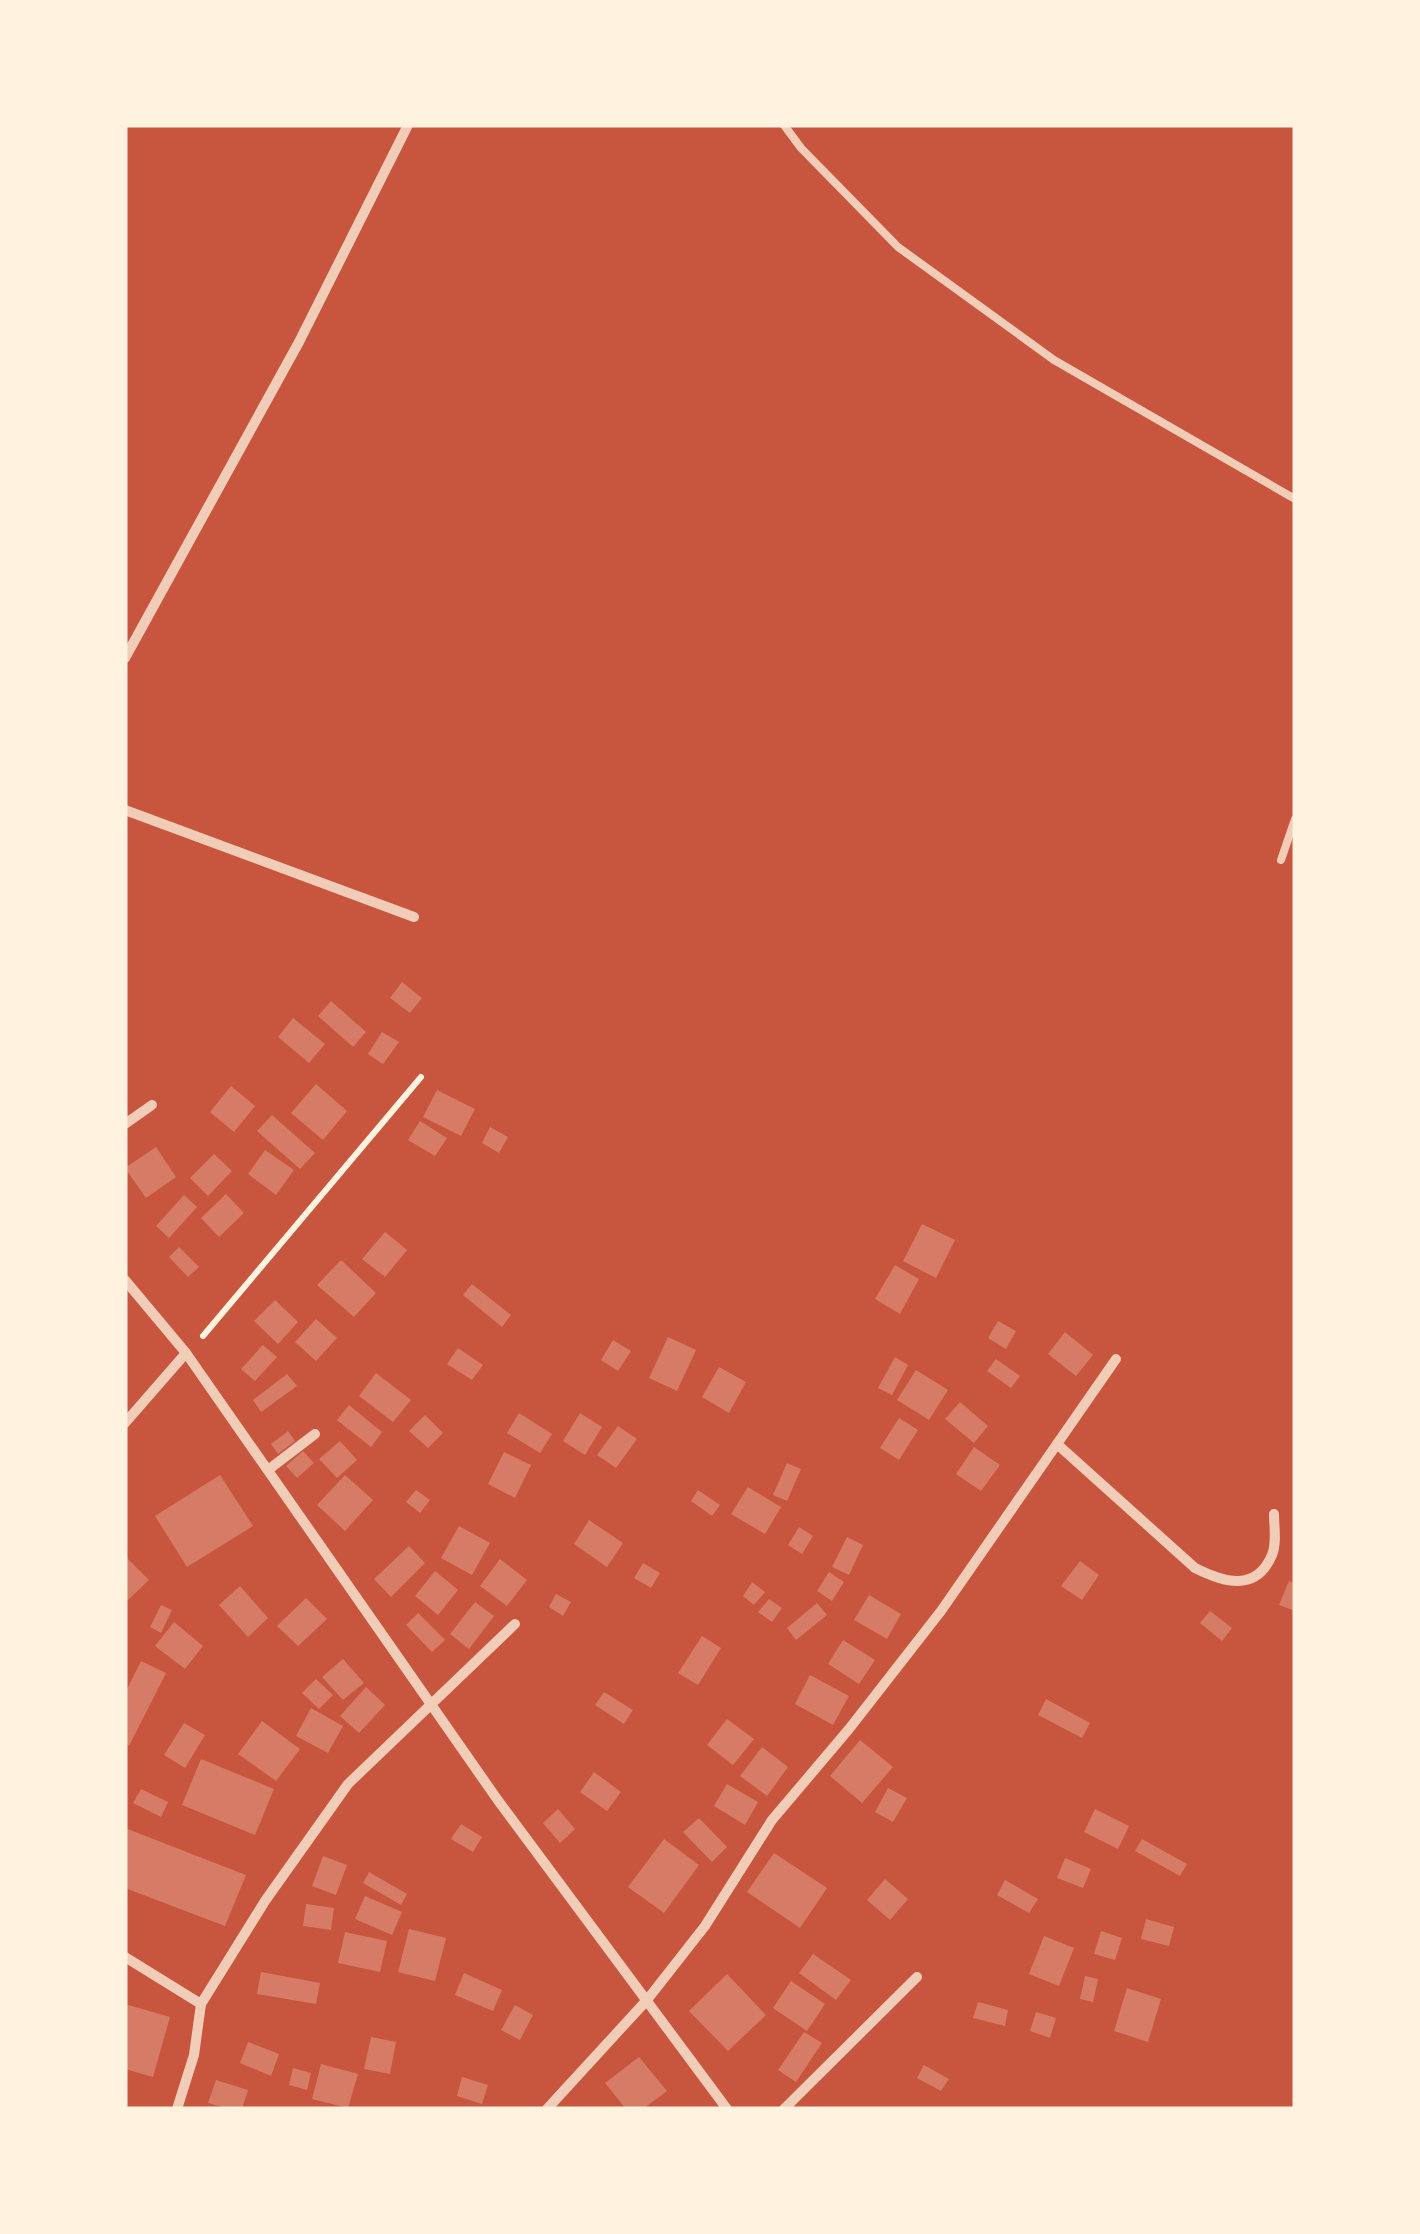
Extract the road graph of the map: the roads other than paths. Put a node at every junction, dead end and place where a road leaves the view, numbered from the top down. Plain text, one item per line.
1 (408, 125) edge
2 (784, 125) edge
3 (1295, 499) edge
4 (125, 658) edge
5 (125, 810) edge
6 (1295, 819) edge
7 (1281, 860) dead end
8 (414, 918) dead end
9 (152, 1106) dead end
10 (125, 1124) edge
11 (125, 1280) edge
12 (186, 1354) junction
13 (1116, 1359) dead end
14 (125, 1423) edge
15 (316, 1434) dead end
16 (1057, 1444) junction
17 (268, 1470) junction
18 (1274, 1514) dead end
19 (515, 1624) dead end
20 (433, 1705) junction
21 (125, 1957) edge
22 (917, 1977) dead end
23 (647, 2000) junction
24 (201, 2004) junction
25 (177, 2109) edge
26 (547, 2109) edge
27 (726, 2109) edge
28 (784, 2109) edge

1 - 4 street
2 - 3 lane
5 - 8 street
6 - 7 lane
9 - 10 street
11 - 12 street
12 - 14 street
12 - 17 street
13 - 16 street
15 - 17 street
16 - 18 street
16 - 23 street
17 - 20 street
19 - 20 street
20 - 23 street
20 - 24 street
21 - 24 street
22 - 28 street
23 - 26 street
23 - 27 street
24 - 25 street

